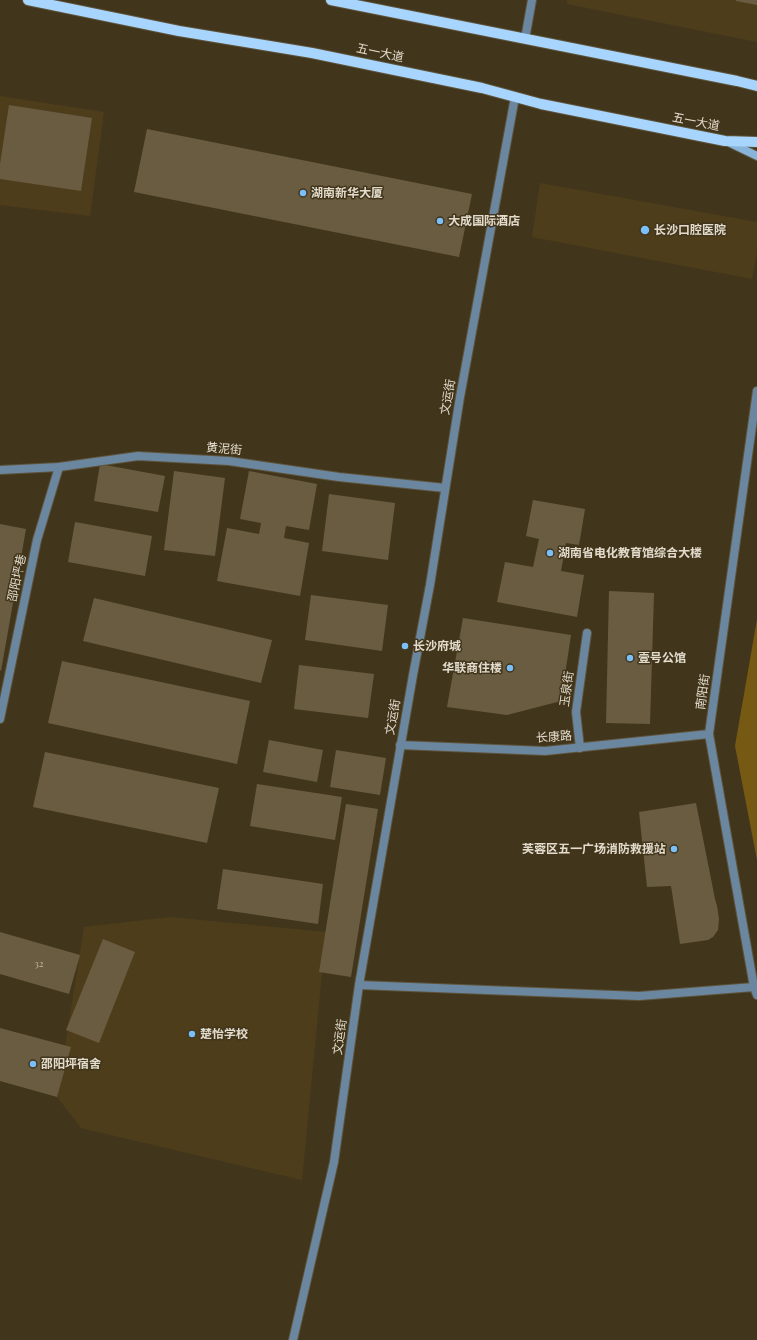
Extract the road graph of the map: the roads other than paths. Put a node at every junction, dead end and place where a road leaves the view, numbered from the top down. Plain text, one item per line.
1 (28, 0) edge
2 (330, 0) edge
3 (532, 0) edge
4 (526, 39) junction
5 (738, 81) junction
6 (757, 81) edge
7 (757, 86) edge
8 (515, 97) junction
9 (725, 141) junction
10 (757, 142) edge
11 (757, 156) edge
12 (757, 391) edge
13 (59, 467) junction
14 (0, 470) edge
15 (444, 488) junction
16 (587, 633) dead end
17 (0, 719) edge
18 (709, 734) junction
19 (400, 745) junction
20 (580, 748) junction
21 (360, 985) junction
22 (754, 986) junction
23 (757, 996) edge
24 (293, 1340) edge

1 - 8 main road, 五一大道
2 - 4 main road
3 - 4 street
4 - 5 main road
5 - 6 main road
5 - 7 main road
8 - 9 main road, 五一大道
8 - 15 street, 文运街
9 - 10 main road, 五一大道
9 - 11 main road, 五一大道
12 - 18 street, 南阳街
13 - 14 street, 黄泥街
13 - 15 street, 黄泥街
13 - 17 street, 邵阳坪巷
15 - 19 street, 文运街
16 - 20 street, 玉泉街
18 - 20 street, 长康路
18 - 22 street, 南阳街
19 - 20 street, 长康路
19 - 21 street, 文运街
21 - 22 street
21 - 24 street, 文运街
22 - 23 street, 南阳街

